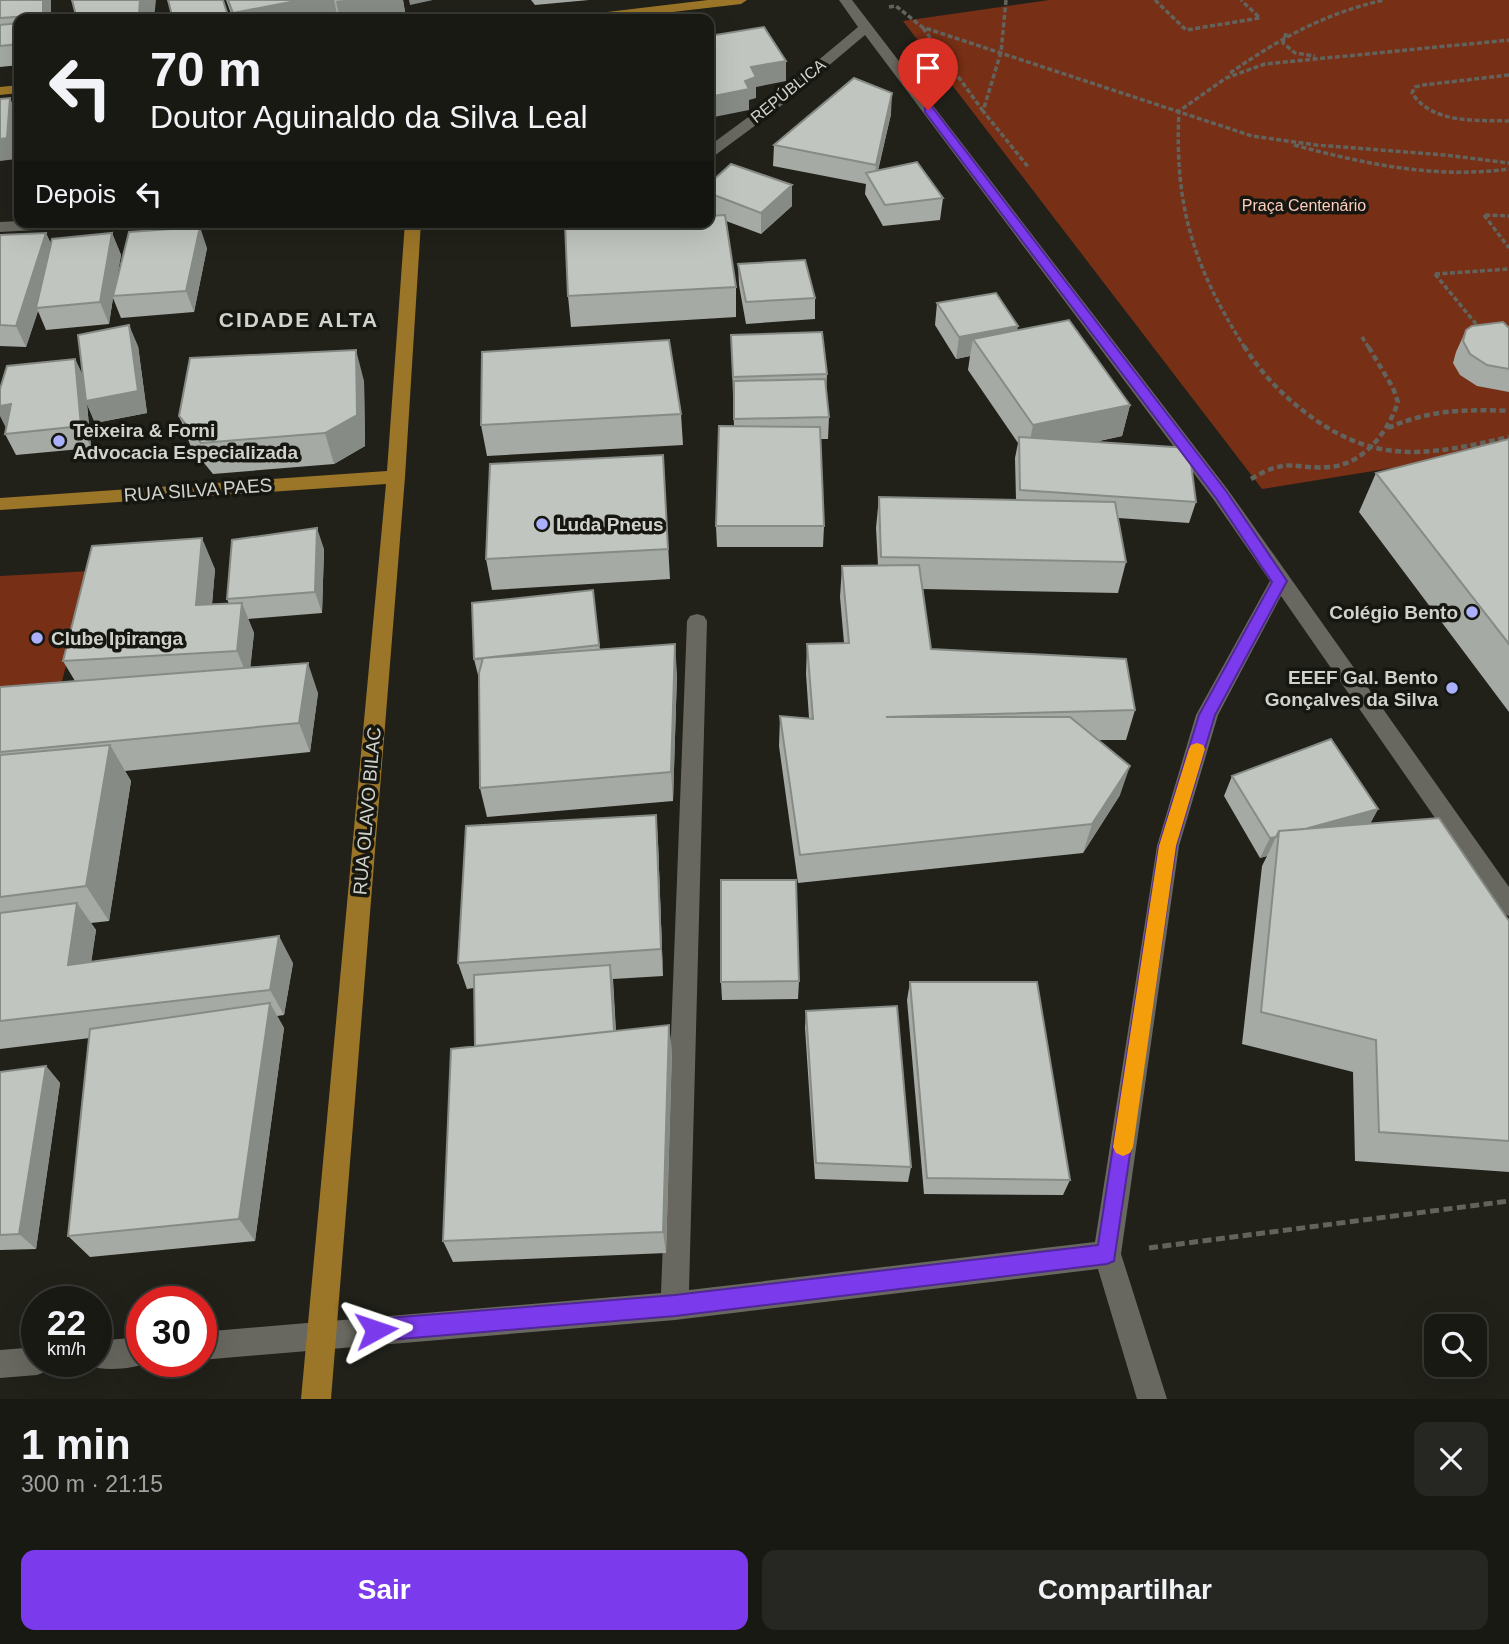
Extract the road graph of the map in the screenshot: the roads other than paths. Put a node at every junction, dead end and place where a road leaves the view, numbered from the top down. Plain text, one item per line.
1 (741, 0) edge
2 (855, 13) edge
3 (624, 14) edge
4 (714, 149) edge
5 (413, 228) edge
6 (396, 477) junction
7 (0, 504) edge
8 (1280, 581) junction
9 (697, 621) dead end
10 (1509, 906) edge
11 (1107, 1254) junction
12 (675, 1306) junction
13 (322, 1335) junction
14 (217, 1345) edge
15 (21, 1362) edge
16 (0, 1364) edge
17 (316, 1399) edge
18 (1152, 1399) edge

1 - 3 main road
2 - 4 street, REPÚBLICA
2 - 8 street
5 - 6 main road, RUA OLAVO BILAC
6 - 7 main road, RUA SILVA PAES
6 - 13 main road, RUA OLAVO BILAC
8 - 10 street
8 - 11 street
9 - 12 street
11 - 12 street
11 - 18 street
12 - 13 street
13 - 14 street
13 - 17 main road, RUA OLAVO BILAC
15 - 16 street

